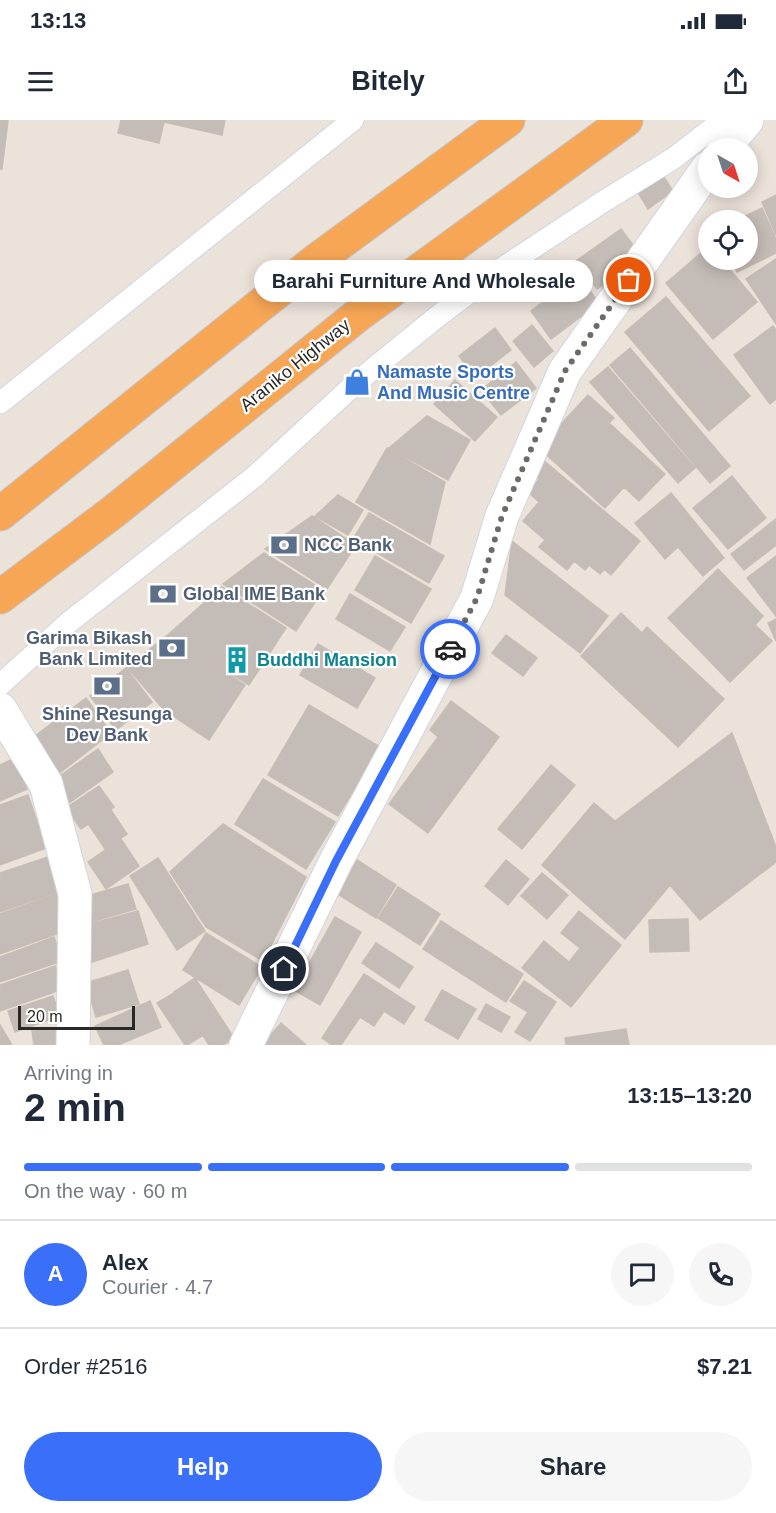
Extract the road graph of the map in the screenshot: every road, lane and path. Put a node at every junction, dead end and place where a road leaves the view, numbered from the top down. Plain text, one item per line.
1 (353, 120) edge
2 (508, 120) edge
3 (626, 120) edge
4 (723, 120) edge
5 (747, 120) edge
6 (732, 138) edge
7 (698, 182) edge
8 (0, 403) edge
9 (0, 514) edge
10 (0, 597) edge
11 (0, 685) edge
12 (0, 709) edge
13 (73, 1045) edge
14 (246, 1045) edge

1 - 8 lane
2 - 9 highway
3 - 10 highway, Araniko Highway
4 - 11 lane
5 - 6 street
7 - 14 street
12 - 13 street

